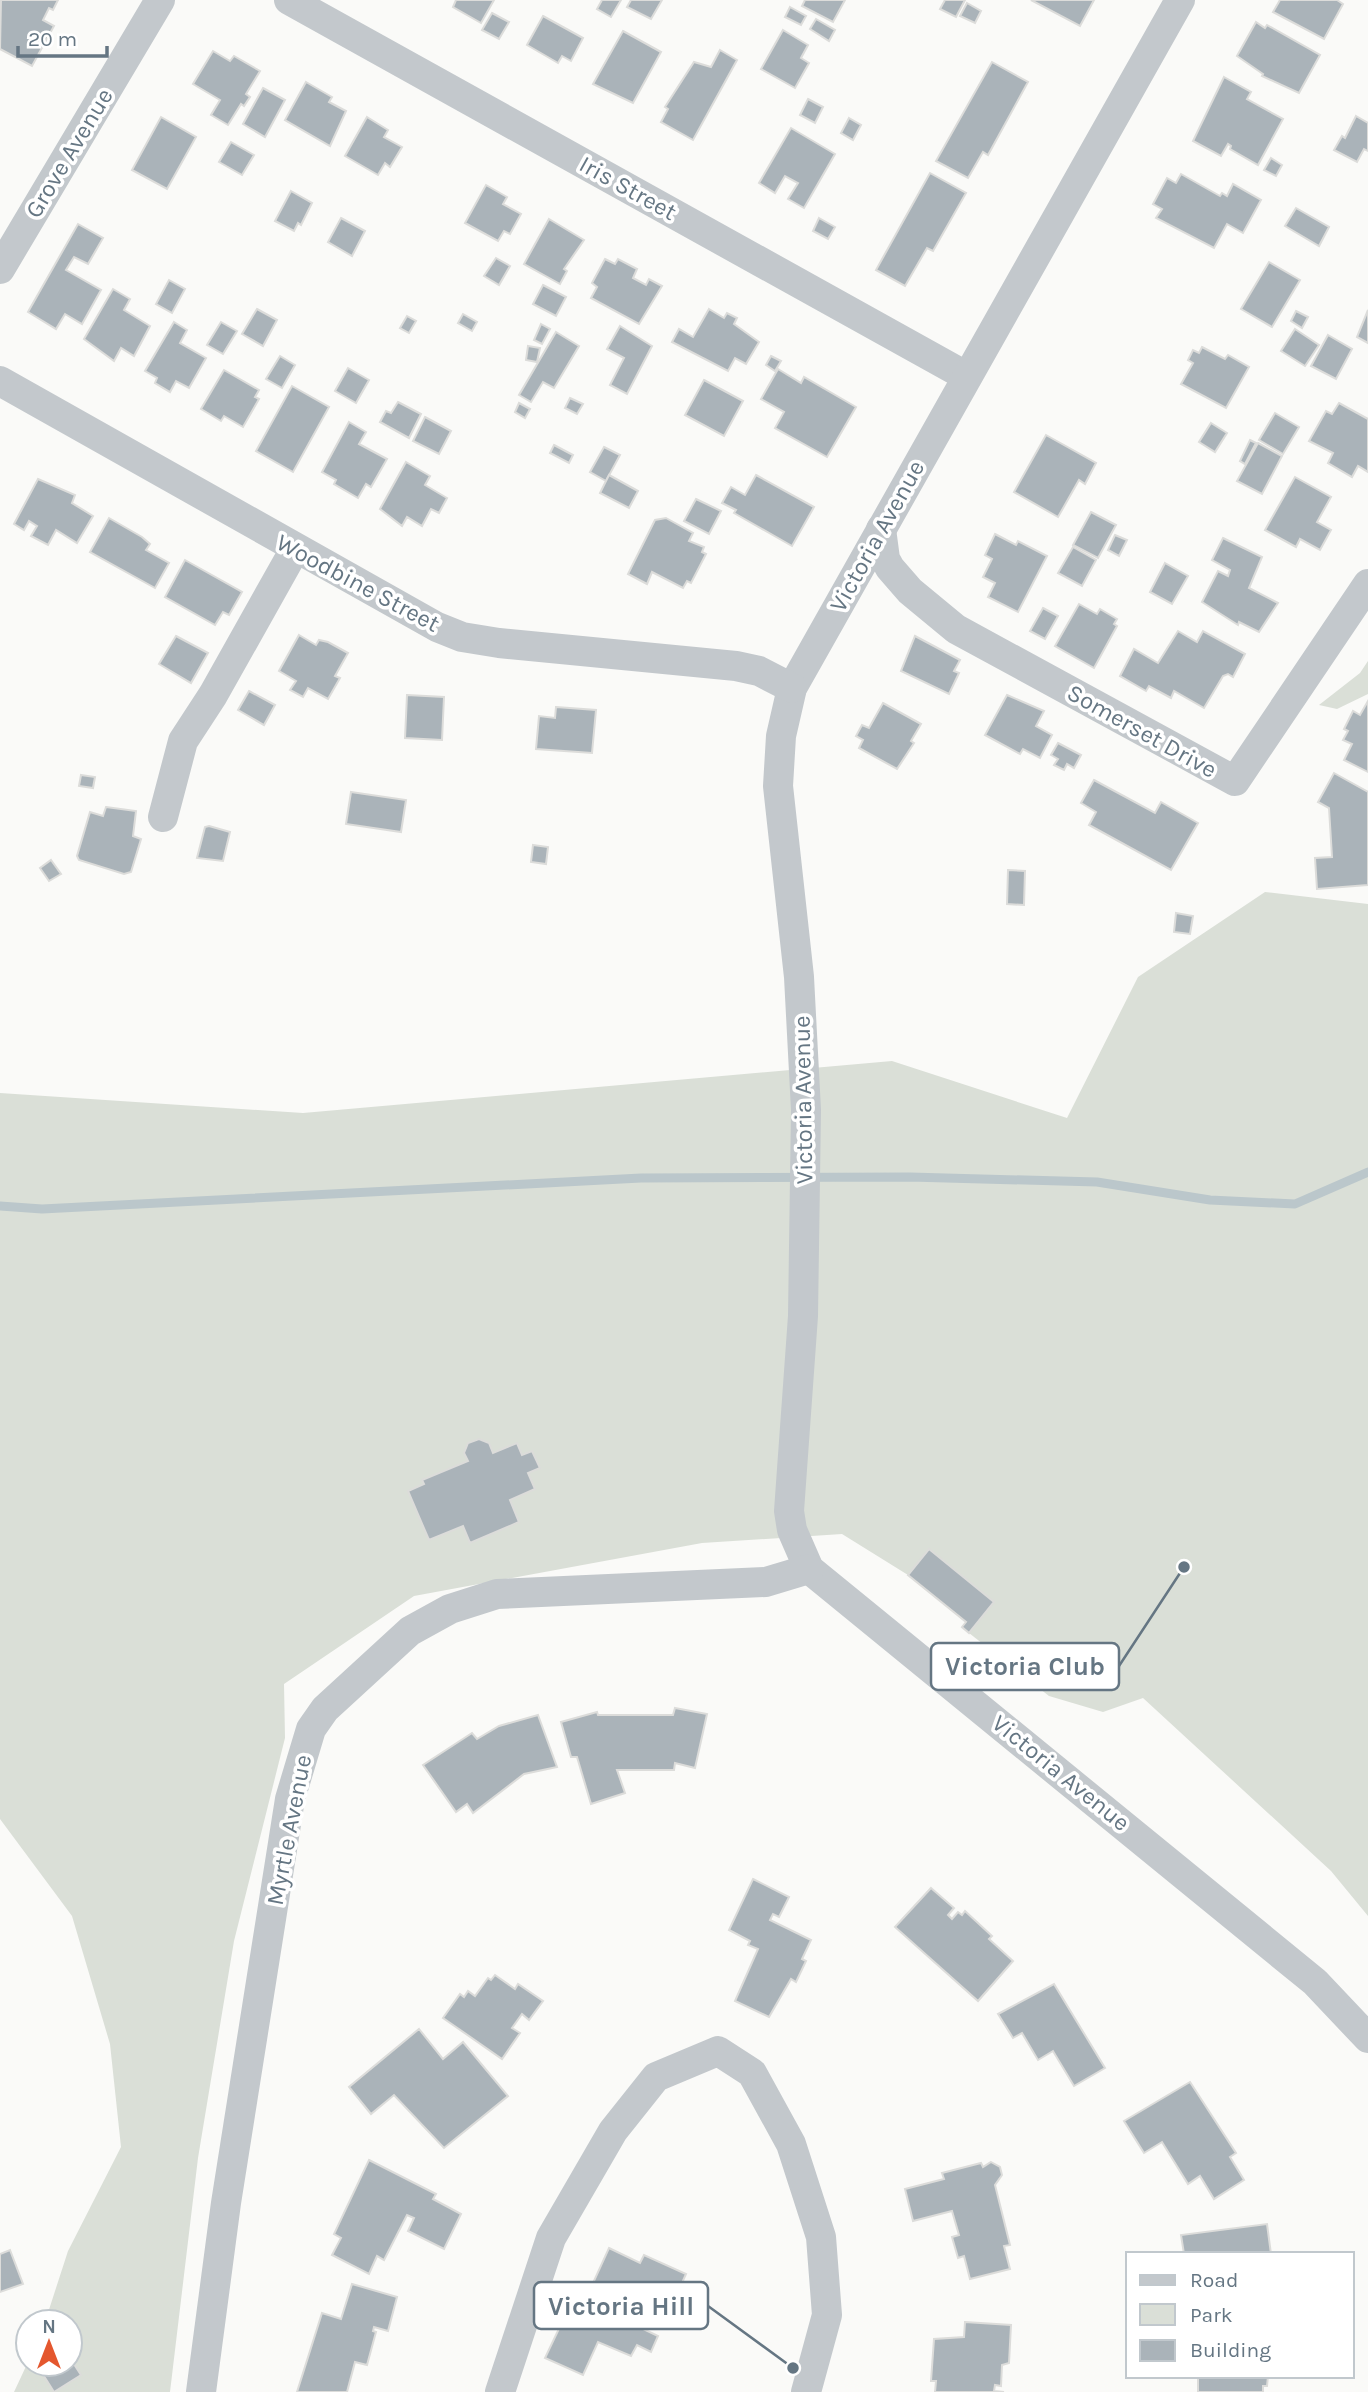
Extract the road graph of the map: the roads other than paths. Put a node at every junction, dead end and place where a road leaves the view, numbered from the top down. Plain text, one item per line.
1 (160, 0) edge
2 (289, 0) edge
3 (1180, 0) edge
4 (0, 269) edge
5 (966, 376) junction
6 (0, 381) edge
7 (881, 529) junction
8 (295, 549) junction
9 (1368, 584) edge
10 (793, 688) junction
11 (163, 817) dead end
12 (809, 1569) junction
13 (1368, 2038) edge
14 (201, 2392) edge
15 (500, 2392) edge
16 (806, 2392) edge

1 - 4 street, Grove Avenue
2 - 5 street, Iris Street
3 - 5 street, Victoria Avenue
5 - 7 street, Victoria Avenue
6 - 8 street, Woodbine Street
7 - 9 street, Somerset Drive
7 - 10 street, Victoria Avenue
8 - 10 street, Woodbine Street
8 - 11 street
10 - 12 street, Victoria Avenue
12 - 13 street, Victoria Avenue
12 - 14 street, Myrtle Avenue
15 - 16 street

